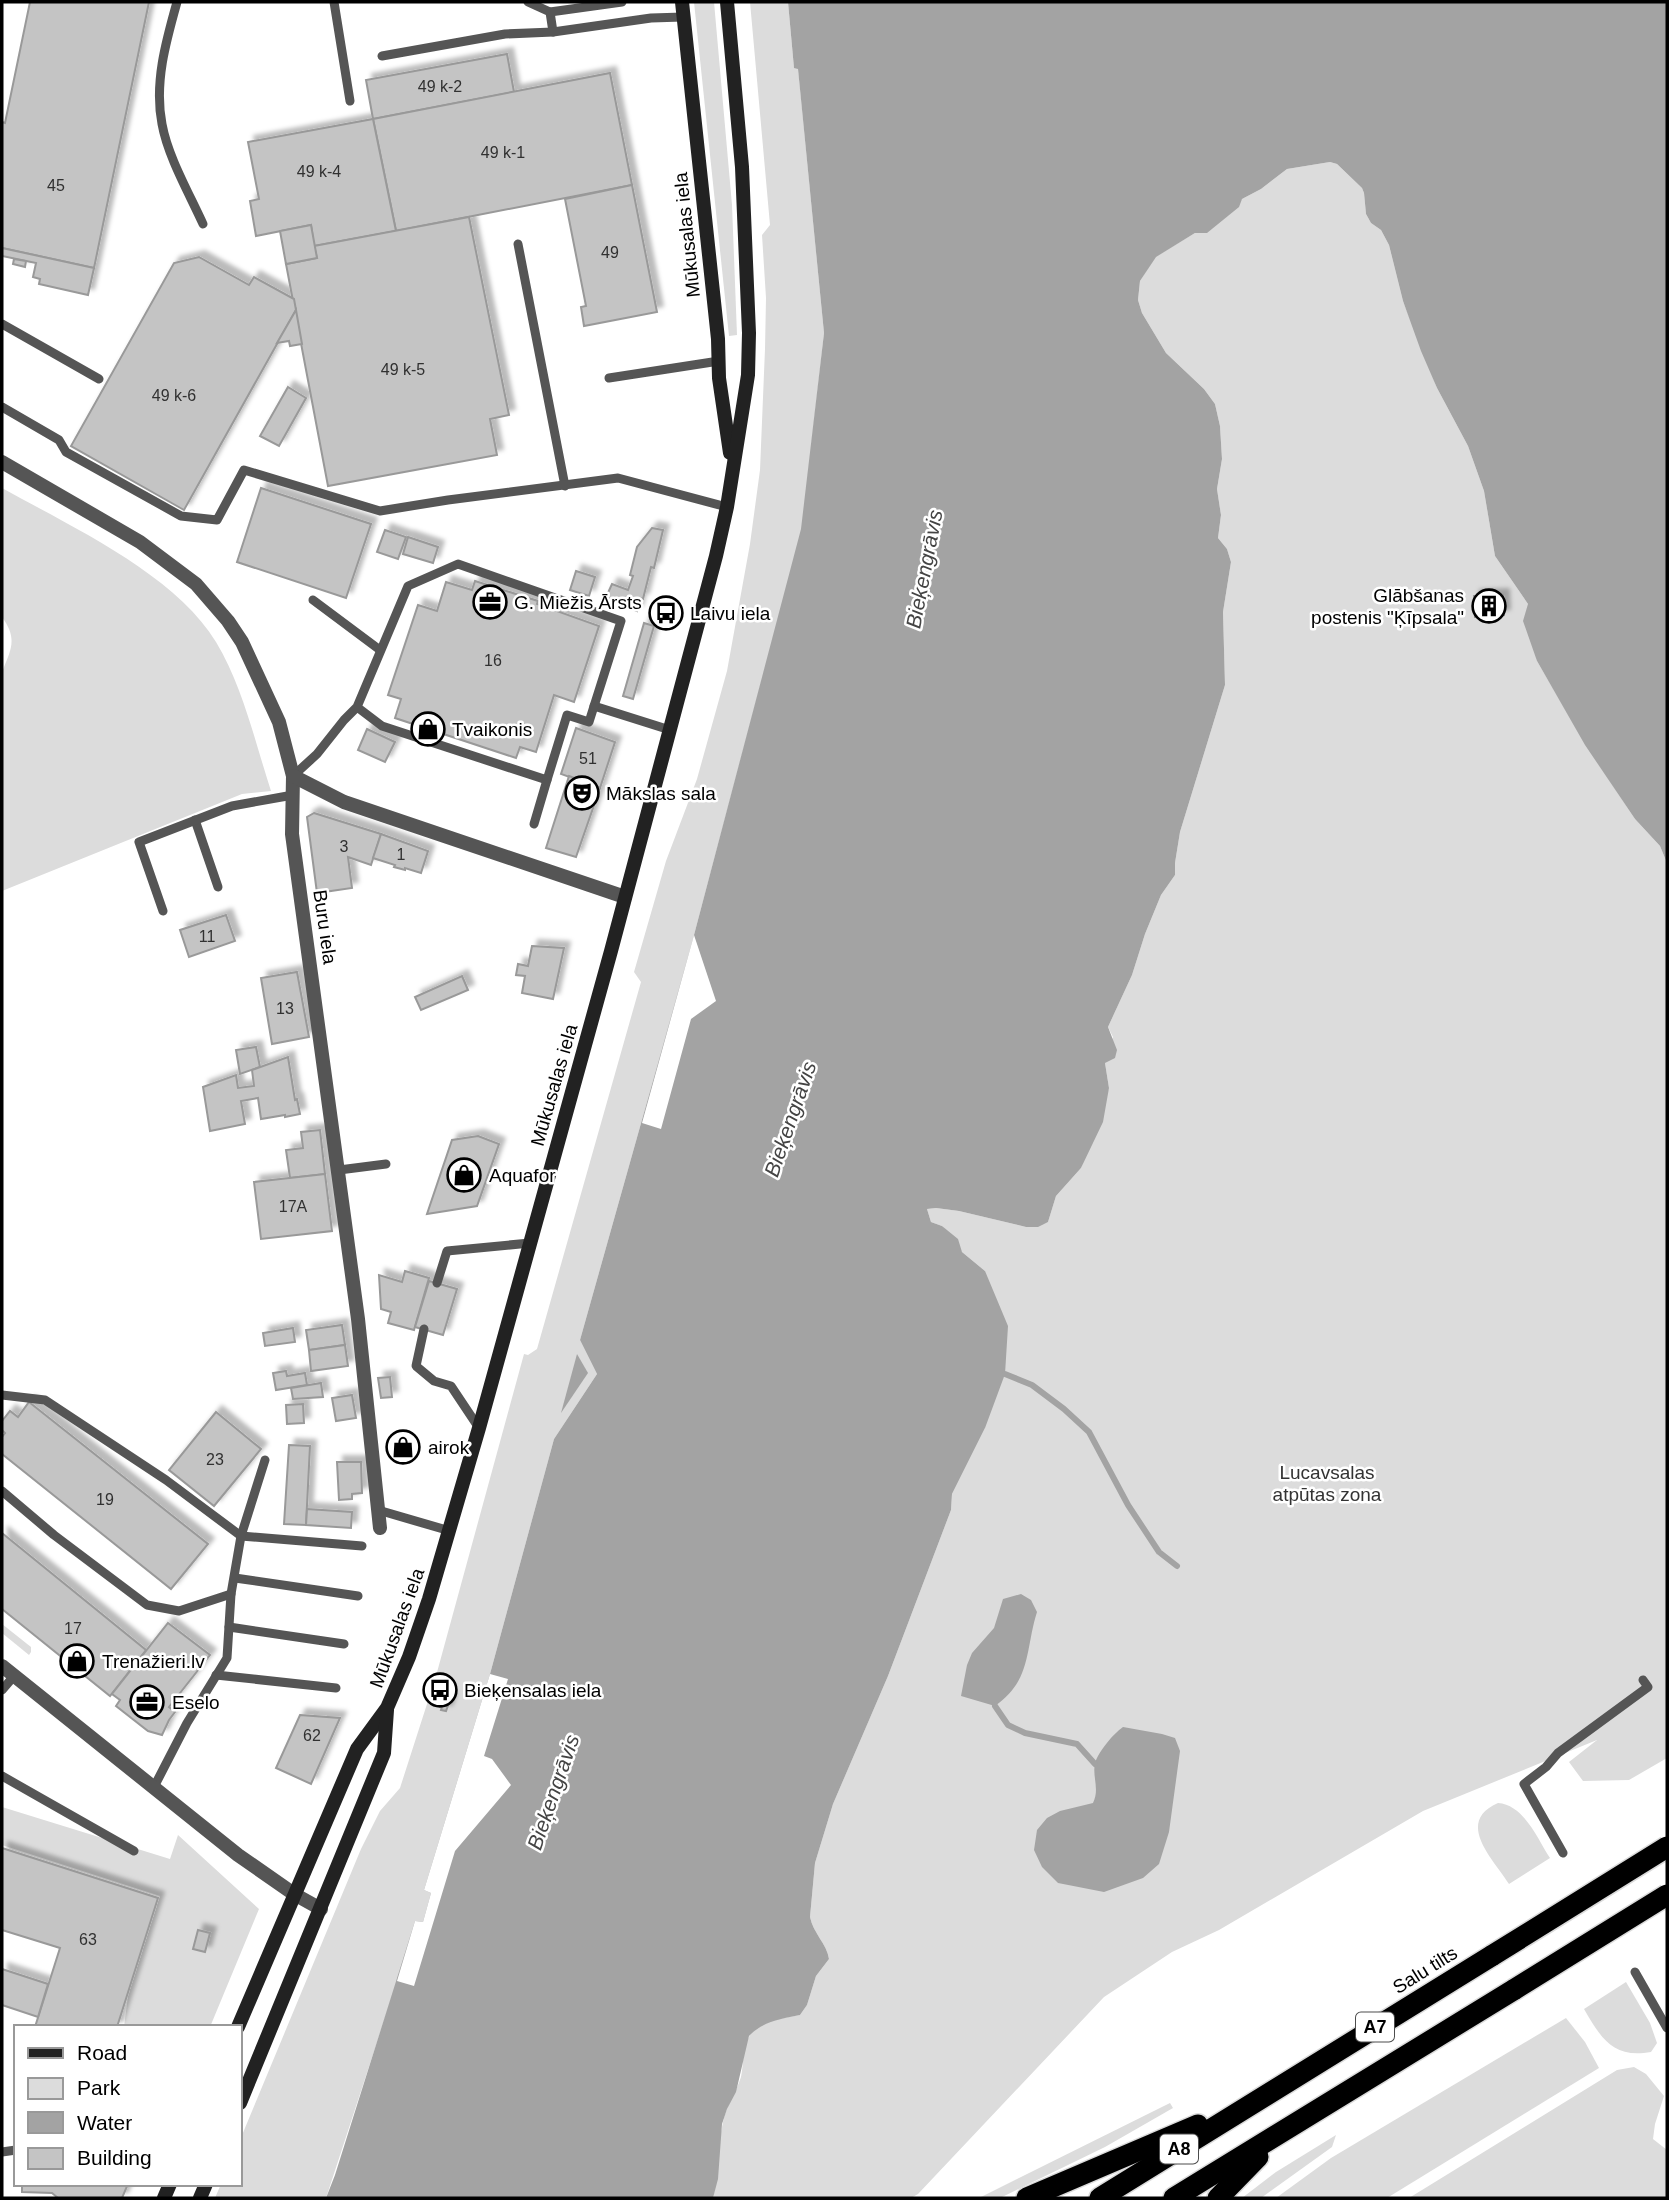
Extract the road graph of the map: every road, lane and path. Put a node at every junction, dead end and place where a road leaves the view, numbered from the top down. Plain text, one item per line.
1 (177, 2) edge
2 (334, 2) edge
3 (527, 2) edge
4 (622, 2) edge
5 (727, 2) edge
6 (683, 9) edge
7 (550, 12) junction
8 (553, 32) junction
9 (382, 56) dead end
10 (351, 101) dead end
11 (203, 224) dead end
12 (518, 244) dead end
13 (2, 324) edge
14 (719, 361) junction
15 (609, 378) dead end
16 (99, 379) dead end
17 (2, 407) edge
18 (2, 462) edge
19 (732, 464) junction
20 (565, 485) junction
21 (727, 507) junction
22 (313, 600) dead end
23 (380, 650) junction
24 (594, 706) junction
25 (357, 707) junction
26 (670, 730) junction
27 (293, 776) junction
28 (547, 780) junction
29 (293, 795) junction
30 (195, 820) junction
31 (534, 824) dead end
32 (218, 887) dead end
33 (625, 897) junction
34 (163, 911) dead end
35 (386, 1164) dead end
36 (339, 1170) junction
37 (530, 1242) junction
38 (437, 1283) dead end
39 (424, 1329) dead end
40 (2, 1395) edge
41 (479, 1428) junction
42 (265, 1460) dead end
43 (2, 1492) edge
44 (378, 1510) junction
45 (380, 1528) dead end
46 (450, 1531) junction
47 (241, 1536) junction
48 (362, 1546) dead end
49 (235, 1578) junction
50 (231, 1594) junction
51 (358, 1596) dead end
52 (229, 1627) junction
53 (344, 1644) dead end
54 (2, 1666) edge
55 (216, 1675) junction
56 (15, 1676) junction
57 (1643, 1680) dead end
58 (336, 1688) dead end
59 (2, 1690) edge
60 (387, 1708) junction
61 (2, 1776) edge
62 (154, 1787) junction
63 (1667, 1847) edge
64 (134, 1851) dead end
65 (1563, 1853) dead end
66 (295, 1894) junction
67 (1667, 1895) edge
68 (321, 1909) junction
69 (1635, 1972) dead end
70 (239, 2025) edge
71 (1667, 2028) edge
72 (242, 2098) edge
73 (1258, 2099) junction
74 (1281, 2134) junction
75 (1027, 2198) edge
76 (1100, 2198) edge
77 (1174, 2198) edge
78 (1218, 2198) edge

1 - 11 lane
2 - 10 lane
3 - 7 lane
4 - 7 lane
5 - 19 main road, Mūkusalas iela
6 - 8 lane
6 - 14 main road, Mūkusalas iela
7 - 8 lane
8 - 9 lane
12 - 20 lane
13 - 16 lane
14 - 15 lane
14 - 19 main road, Mūkusalas iela
17 - 20 lane
18 - 27 street, Buru iela
19 - 21 main road, Mūkusalas iela
20 - 21 lane
21 - 26 main road, Mūkusalas iela
22 - 23 lane
23 - 24 lane
23 - 25 lane
24 - 26 lane
24 - 28 lane
25 - 27 lane
25 - 28 lane
26 - 33 main road, Mūkusalas iela
27 - 29 street, Buru iela
27 - 33 street
28 - 31 lane
29 - 30 lane
29 - 36 street, Buru iela
30 - 32 lane
30 - 34 lane
33 - 37 main road, Mūkusalas iela
35 - 36 lane
36 - 44 street, Buru iela
37 - 38 lane
37 - 41 main road, Mūkusalas iela
39 - 41 lane
40 - 47 lane
41 - 46 main road, Mūkusalas iela
42 - 47 lane
43 - 50 lane
44 - 45 street, Buru iela
44 - 46 lane
46 - 60 main road, Mūkusalas iela
47 - 48 lane
47 - 49 lane
49 - 50 lane
49 - 51 lane
50 - 52 lane
52 - 53 lane
52 - 55 lane
54 - 56 street
55 - 58 lane
55 - 62 lane
56 - 59 lane
56 - 62 street
57 - 65 lane
60 - 66 main road, Mūkusalas iela
60 - 68 main road, Mūkusalas iela
61 - 64 lane
62 - 66 street
63 - 73 highway, Salu tilts / A7, bridge
66 - 68 street
66 - 70 main road, Mūkusalas iela
67 - 74 highway, A7, bridge
68 - 72 main road, Mūkusalas iela
69 - 71 lane
73 - 75 highway, A7
73 - 76 highway, Salu tilts / A8
74 - 77 highway, A8
74 - 78 highway, A7

